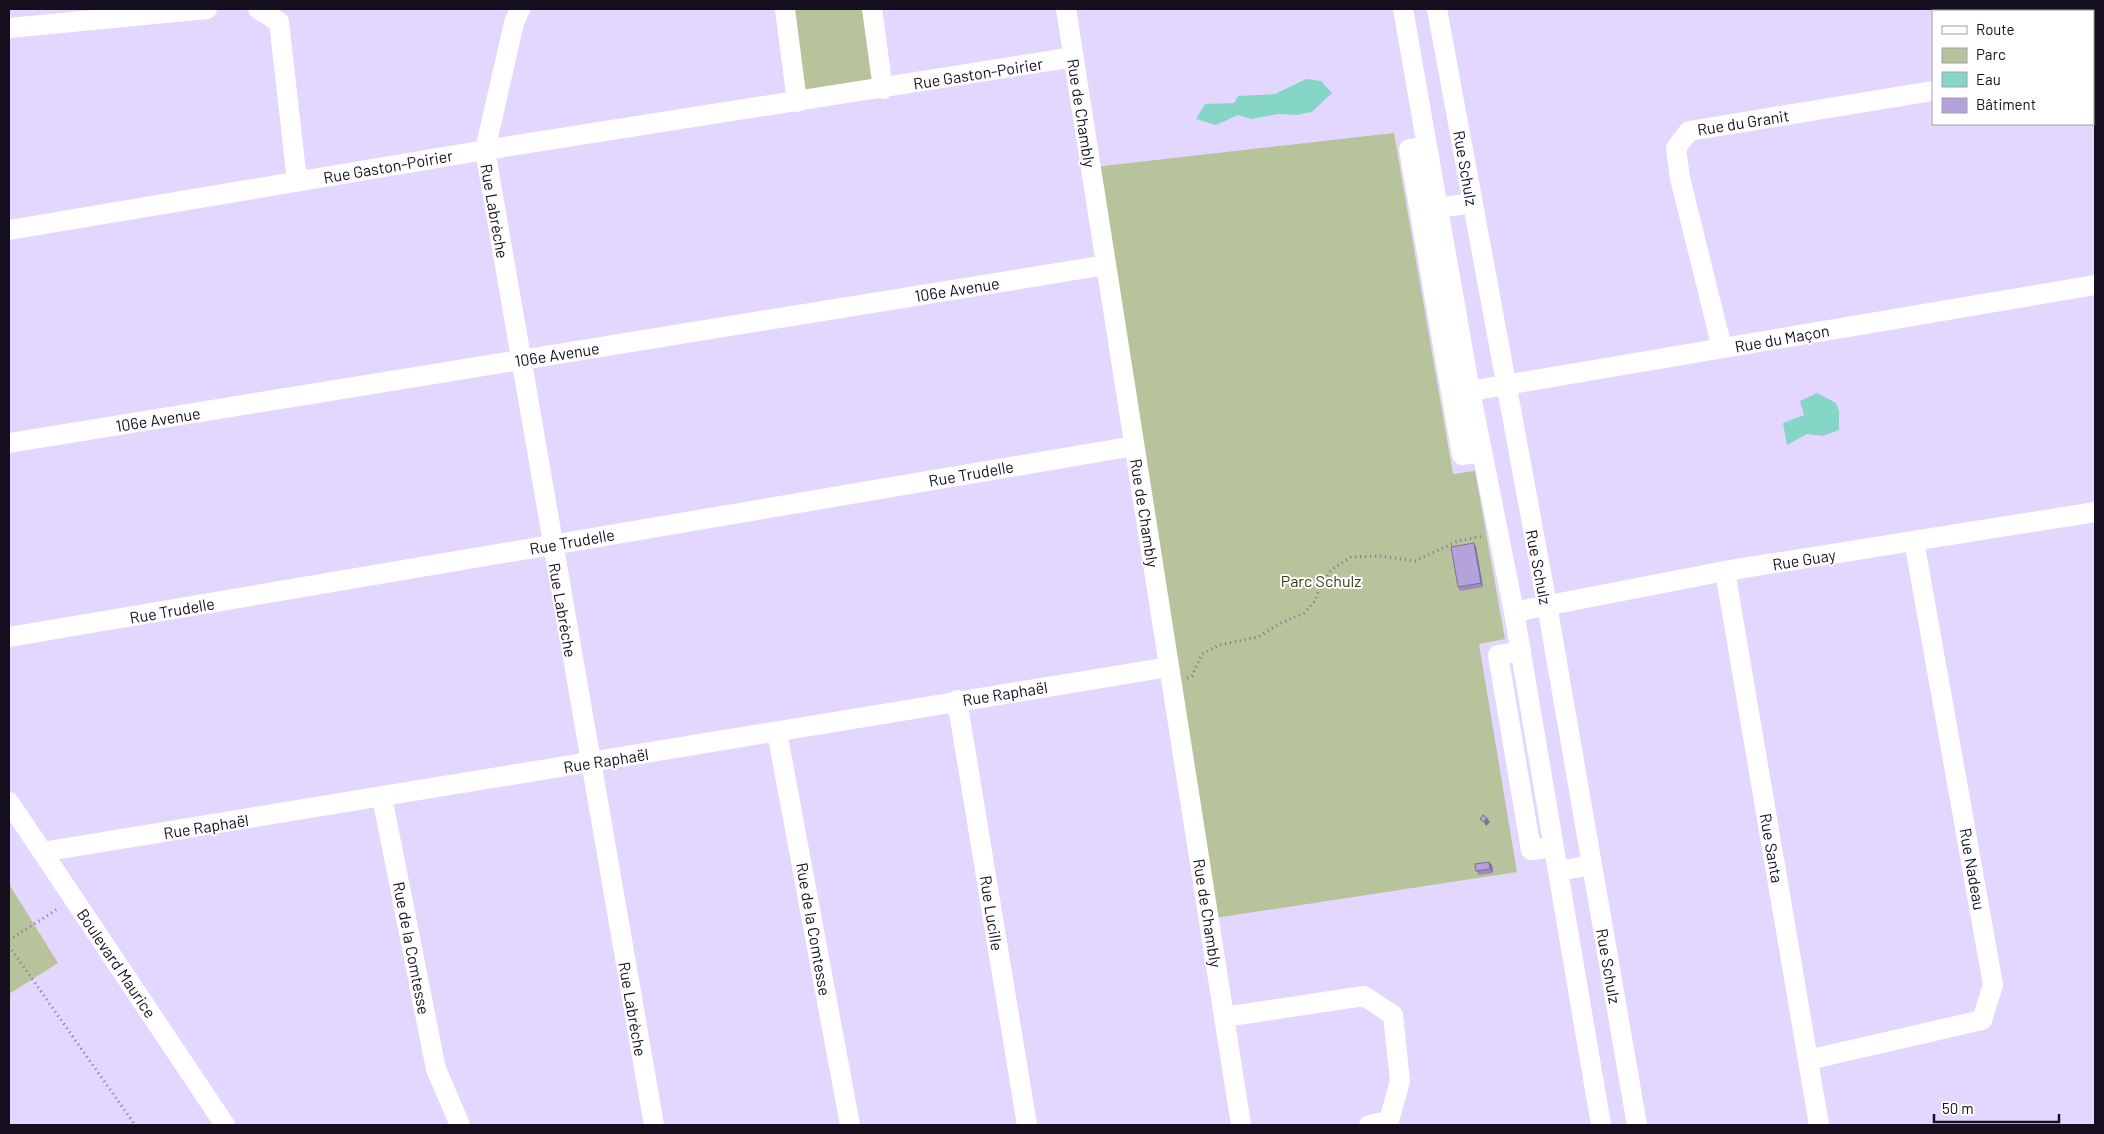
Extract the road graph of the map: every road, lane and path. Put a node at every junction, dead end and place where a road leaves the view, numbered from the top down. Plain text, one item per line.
1 (206, 9) edge
2 (258, 9) edge
3 (520, 9) edge
4 (785, 9) edge
5 (872, 9) edge
6 (1066, 9) edge
7 (1403, 9) edge
8 (1437, 9) edge
9 (9, 28) edge
10 (1074, 57) junction
11 (883, 89) junction
12 (1932, 91) edge
13 (798, 102) junction
14 (1427, 146) junction
15 (485, 150) junction
16 (297, 181) junction
17 (1472, 203) junction
18 (1438, 208) junction
19 (9, 230) edge
20 (1106, 265) junction
21 (2095, 285) edge
22 (1722, 348) junction
23 (521, 360) junction
24 (1505, 385) junction
25 (1470, 391) junction
26 (9, 443) edge
27 (1134, 446) junction
28 (1482, 452) junction
29 (2095, 512) edge
30 (1499, 532) junction
31 (1914, 541) junction
32 (552, 545) junction
33 (1725, 571) junction
34 (1547, 605) junction
35 (1514, 612) junction
36 (9, 637) edge
37 (1170, 674) junction
38 (957, 700) junction
39 (777, 732) junction
40 (589, 763) junction
41 (382, 797) junction
42 (9, 802) edge
43 (42, 852) junction
44 (1592, 865) junction
45 (1558, 871) junction
46 (74, 898) junction
47 (9, 940) edge
48 (9, 946) edge
49 (1224, 1017) junction
50 (1808, 1060) junction
51 (135, 1125) edge
52 (225, 1125) edge
53 (460, 1125) edge
54 (654, 1125) edge
55 (850, 1125) edge
56 (1027, 1125) edge
57 (1241, 1125) edge
58 (1370, 1125) edge
59 (1601, 1125) edge
60 (1636, 1125) edge
61 (1819, 1125) edge

1 - 9 street
2 - 16 street
3 - 15 street, Rue Labrèche
4 - 13 street
5 - 11 street
6 - 10 street, Rue de Chambly
7 - 14 street, Rue Schulz
8 - 17 street, Rue Schulz
10 - 11 street, Rue Gaston-Poirier
10 - 20 street, Rue de Chambly
11 - 13 street, Rue Gaston-Poirier
12 - 22 street, Rue du Granit
13 - 15 street, Rue Gaston-Poirier
14 - 18 street, Rue Schulz
14 - 28 street
15 - 16 street, Rue Gaston-Poirier
15 - 23 street, Rue Labrèche
16 - 19 street, Rue Gaston-Poirier
17 - 18 street
17 - 24 street, Rue Schulz
18 - 25 street, Rue Schulz
20 - 23 street, 106e Avenue
20 - 27 street, Rue de Chambly
21 - 22 street, Rue du Maçon
22 - 24 street, Rue du Maçon
23 - 26 street, 106e Avenue
23 - 32 street, Rue Labrèche
24 - 25 street, Rue du Maçon
24 - 34 street, Rue Schulz
25 - 28 street, Rue Schulz
27 - 32 street, Rue Trudelle
27 - 37 street, Rue de Chambly
28 - 30 street, Rue Schulz
29 - 31 street, Rue Guay
30 - 35 street, Rue Schulz
30 - 37 path
31 - 33 street, Rue Guay
31 - 50 street, Rue Nadeau
32 - 36 street, Rue Trudelle
32 - 40 street, Rue Labrèche
33 - 34 street, Rue Guay
33 - 50 street, Rue Santa
34 - 35 street, Rue Guay
34 - 44 street, Rue Schulz
35 - 45 street, Rue Schulz
37 - 38 street, Rue Raphaël
37 - 49 street, Rue de Chambly
38 - 39 street, Rue Raphaël
38 - 56 street, Rue Lucille
39 - 40 street, Rue Raphaël
39 - 55 street, Rue de la Comtesse
40 - 41 street, Rue Raphaël
40 - 54 street, Rue Labrèche
41 - 43 street, Rue Raphaël
41 - 53 street, Rue de la Comtesse
42 - 43 street, Boulevard Maurice
43 - 46 street, Boulevard Maurice
44 - 45 street
44 - 60 street, Rue Schulz
45 - 59 street, Rue Schulz
46 - 47 path
46 - 52 street, Boulevard Maurice
48 - 51 path
49 - 57 street, Rue de Chambly
49 - 58 street
50 - 61 street, Rue Santa

